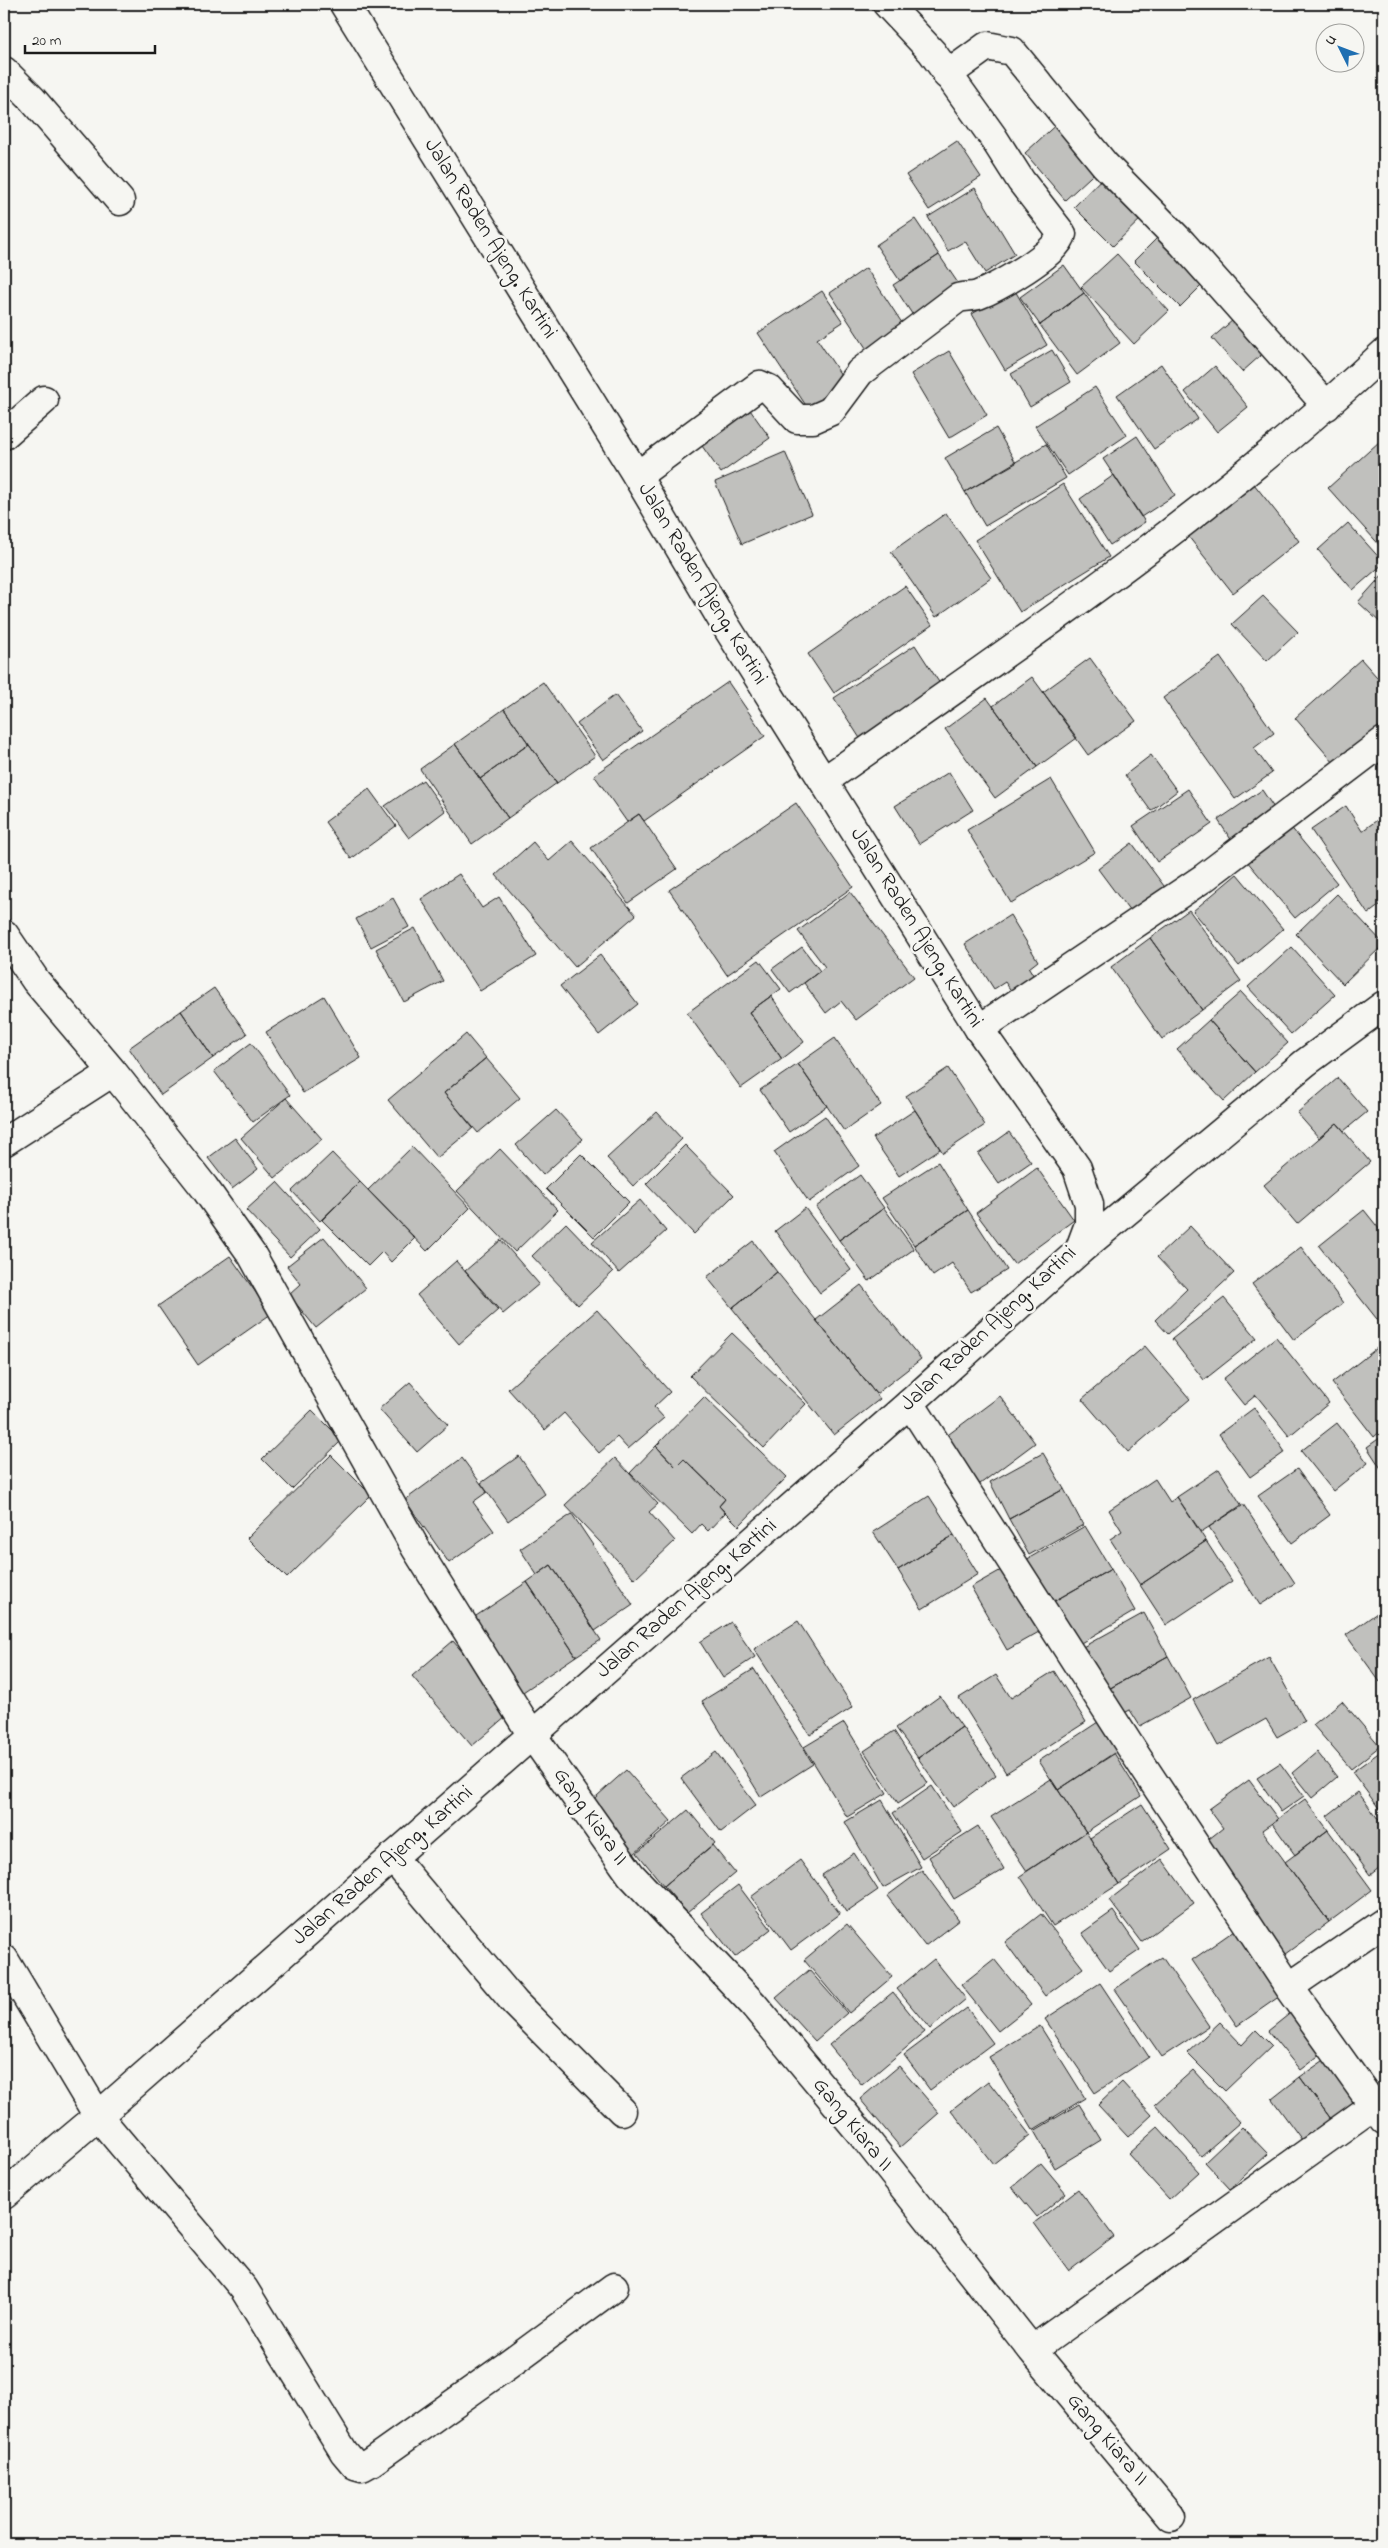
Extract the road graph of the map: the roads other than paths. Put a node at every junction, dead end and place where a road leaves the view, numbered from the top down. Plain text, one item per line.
1 (344, 4) edge
2 (887, 4) edge
3 (4, 71) edge
4 (947, 75) junction
5 (120, 201) dead end
6 (1384, 353) edge
7 (44, 400) dead end
8 (1327, 406) junction
9 (4, 435) edge
10 (636, 476) junction
11 (1384, 741) edge
12 (824, 781) junction
13 (4, 934) edge
14 (1384, 1005) edge
15 (979, 1029) junction
16 (113, 1072) junction
17 (4, 1142) edge
18 (1079, 1251) junction
19 (910, 1403) junction
20 (532, 1735) junction
21 (392, 1858) junction
22 (1384, 1922) edge
23 (4, 1959) edge
24 (1289, 1987) junction
25 (622, 2111) dead end
26 (1379, 2113) edge
27 (98, 2116) junction
28 (4, 2195) edge
29 (614, 2287) dead end
30 (1032, 2350) junction
31 (1171, 2517) dead end

1 - 10 street, Jalan Raden Ajeng. Kartini
2 - 4 street
3 - 5 street
4 - 8 street
4 - 10 street
6 - 8 street
7 - 9 street
8 - 12 street
10 - 12 street, Jalan Raden Ajeng. Kartini
11 - 15 street
12 - 15 street, Jalan Raden Ajeng. Kartini
13 - 16 street, Gang Kiara II
14 - 18 street
15 - 18 street, Jalan Raden Ajeng. Kartini
16 - 17 street
16 - 20 street, Gang Kiara II
18 - 19 street, Jalan Raden Ajeng. Kartini
19 - 20 street, Jalan Raden Ajeng. Kartini
19 - 24 street
20 - 21 street, Jalan Raden Ajeng. Kartini
20 - 30 street, Gang Kiara II
21 - 25 street
21 - 27 street, Jalan Raden Ajeng. Kartini
22 - 24 street
23 - 27 street
24 - 26 street
26 - 30 street
27 - 28 street, Jalan Raden Ajeng. Kartini
27 - 29 street
30 - 31 street, Gang Kiara II

